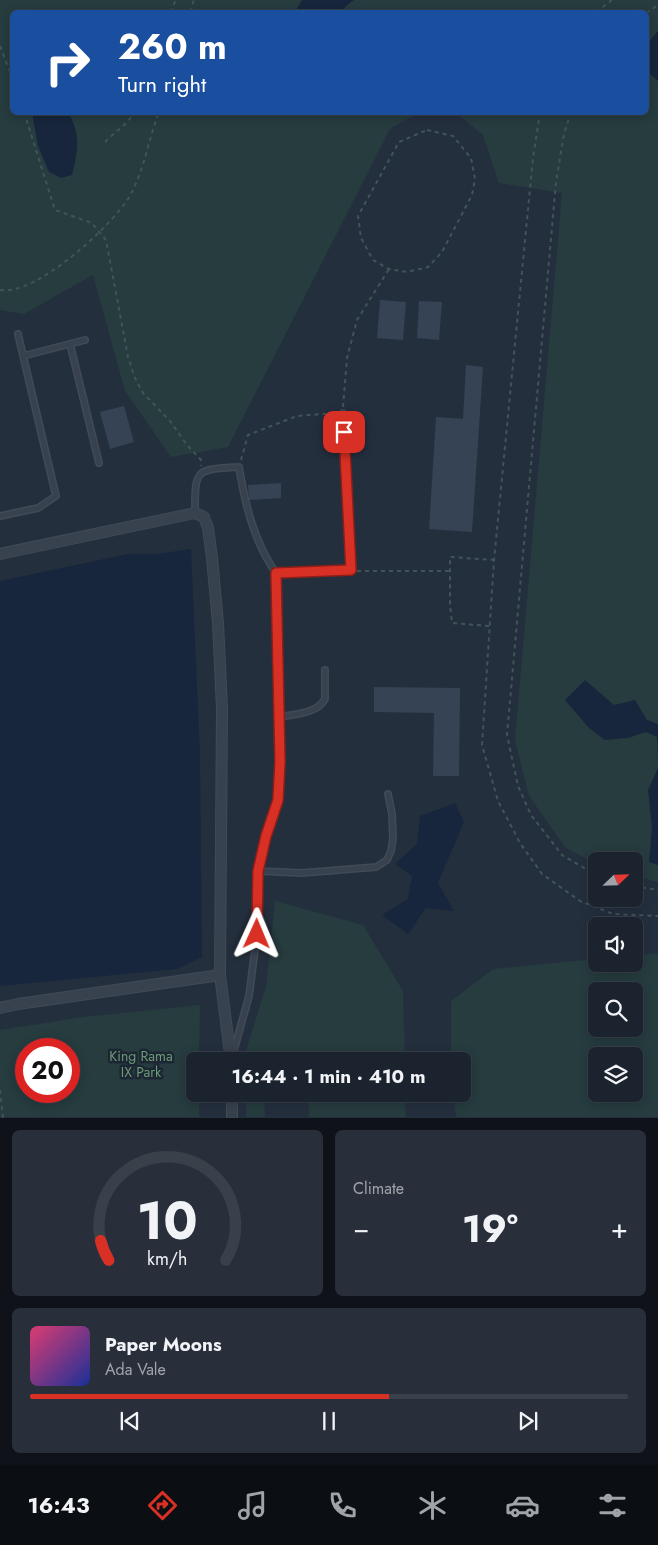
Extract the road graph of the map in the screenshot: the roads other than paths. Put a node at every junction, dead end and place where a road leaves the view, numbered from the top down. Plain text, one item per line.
1 (18, 334) dead end
2 (85, 340) dead end
3 (70, 344) junction
4 (23, 356) junction
5 (343, 413) road end
6 (99, 463) dead end
7 (195, 513) junction
8 (0, 516) edge
9 (0, 554) edge
10 (276, 573) junction
11 (325, 670) dead end
12 (279, 716) junction
13 (388, 794) dead end
14 (258, 871) junction
15 (220, 975) junction
16 (0, 1008) edge
17 (230, 1052) edge
18 (233, 1052) edge
19 (232, 1102) edge
20 (232, 1118) edge

1 - 4 lane
2 - 3 lane
3 - 4 lane
3 - 6 lane
4 - 8 lane
5 - 10 lane
7 - 9 street
7 - 10 lane
7 - 15 street
10 - 12 lane
11 - 12 lane
12 - 14 lane
13 - 14 lane
14 - 18 lane
15 - 16 street
15 - 17 street
19 - 20 street

